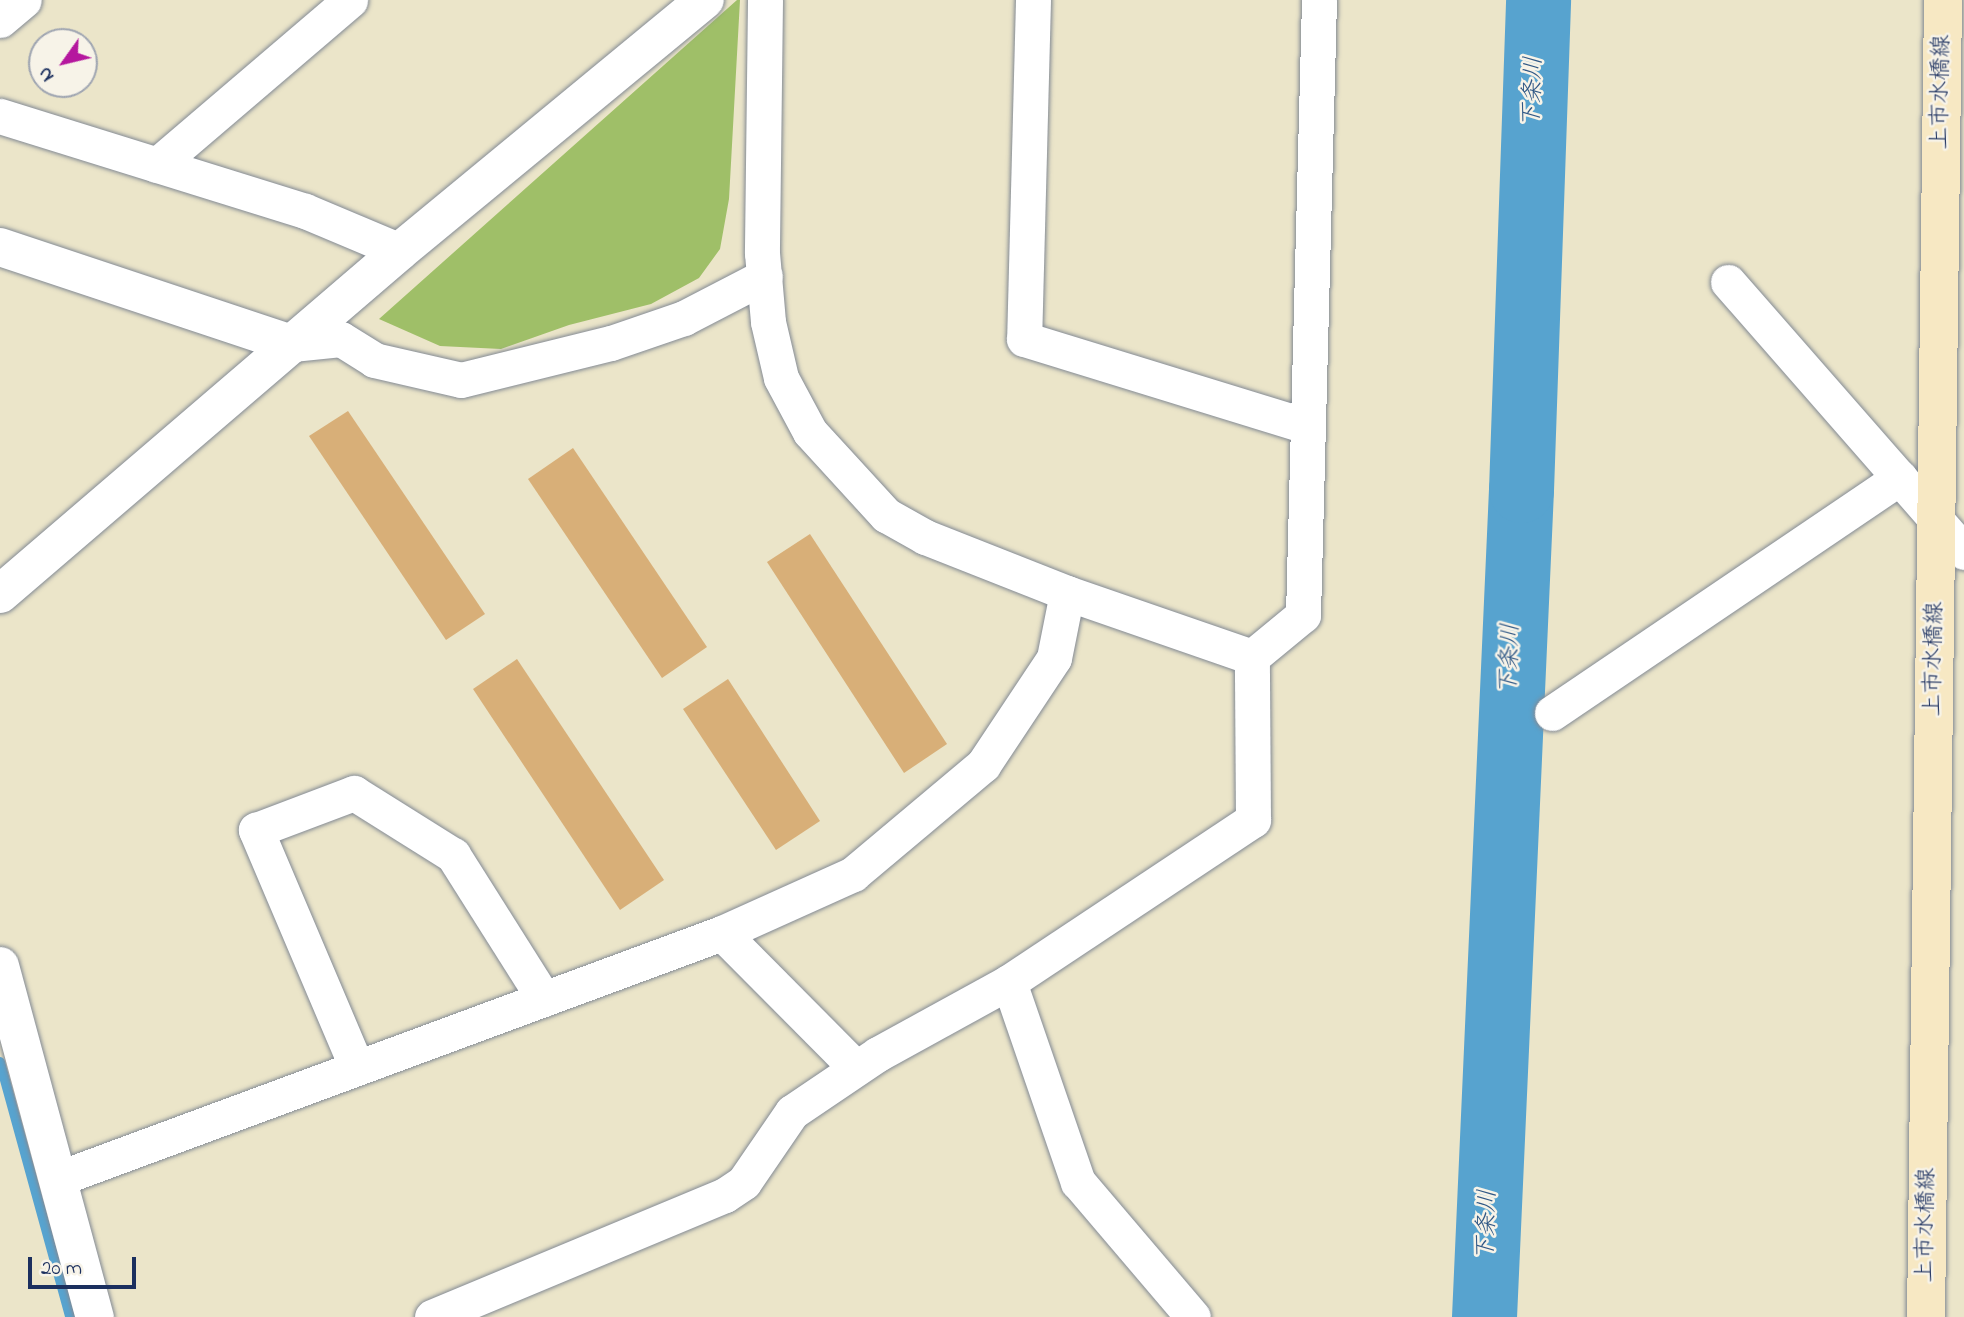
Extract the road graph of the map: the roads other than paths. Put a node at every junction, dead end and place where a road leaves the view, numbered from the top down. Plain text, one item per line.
1 (24, 0) edge
2 (350, 0) edge
3 (705, 0) edge
4 (765, 0) edge
5 (1033, 0) edge
6 (1320, 0) edge
7 (1943, 0) edge
8 (0, 20) edge
9 (0, 116) edge
10 (157, 165) junction
11 (0, 247) edge
12 (400, 251) junction
13 (765, 276) junction
14 (1728, 282) dead end
15 (292, 344) junction
16 (1307, 426) junction
17 (1900, 477) junction
18 (1936, 519) junction
19 (1964, 552) edge
20 (1068, 593) junction
21 (0, 594) edge
22 (1252, 657) junction
23 (1552, 713) dead end
24 (722, 933) junction
25 (0, 966) edge
26 (1009, 982) junction
27 (544, 999) junction
28 (357, 1068) junction
29 (856, 1068) junction
30 (57, 1179) junction
31 (94, 1317) edge
32 (432, 1317) edge
33 (1193, 1317) edge
34 (1926, 1317) edge

1 - 8 street
2 - 10 street
3 - 12 street
4 - 13 street
5 - 16 street
6 - 16 street
7 - 18 main road, 上市水橋線
9 - 10 street
10 - 12 street
11 - 15 street
12 - 15 street
13 - 15 street
13 - 20 street
14 - 17 street
15 - 21 street
16 - 22 street
17 - 18 street
17 - 23 street
18 - 19 street
18 - 34 main road, 上市水橋線
20 - 22 street
20 - 24 street
22 - 26 street
24 - 27 street
24 - 29 street
25 - 30 street
26 - 29 street
26 - 33 street
27 - 28 street
27 - 28 street
28 - 30 street
29 - 32 street
30 - 31 street

